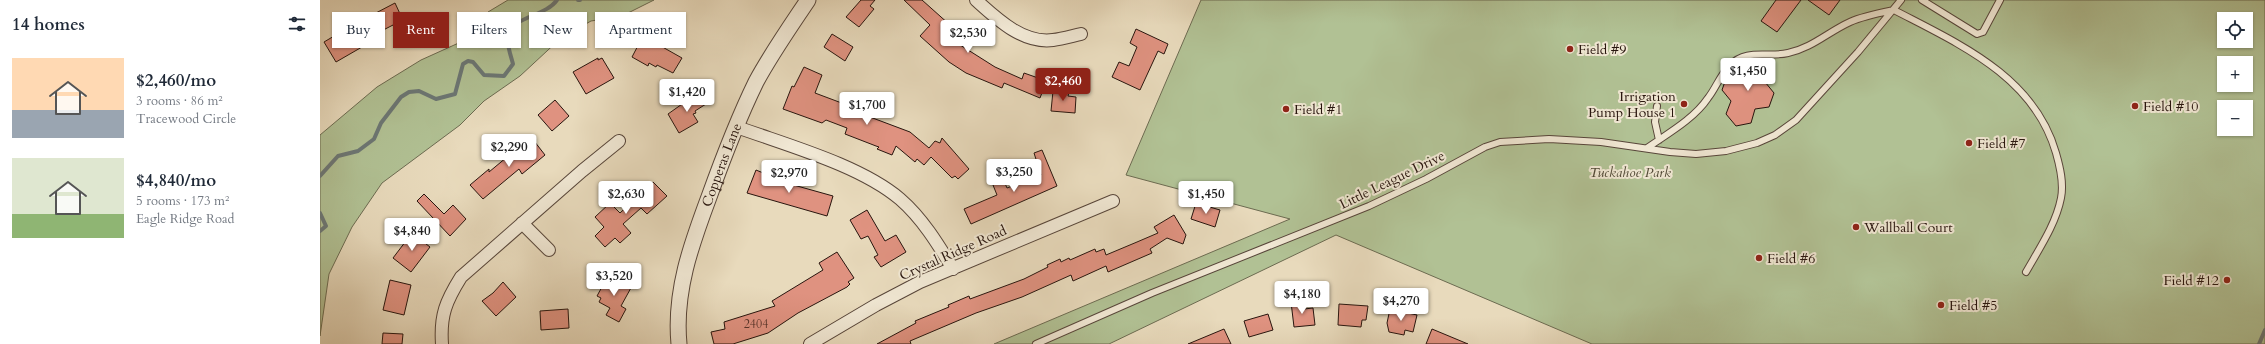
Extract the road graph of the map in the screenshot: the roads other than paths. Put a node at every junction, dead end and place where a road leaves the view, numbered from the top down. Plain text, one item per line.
1 (808, 0) edge
2 (976, 0) edge
3 (1901, 0) edge
4 (1922, 0) edge
5 (2000, 0) edge
6 (1894, 10) junction
7 (1080, 34) dead end
8 (1657, 106) dead end
9 (737, 127) junction
10 (1659, 140) junction
11 (619, 141) dead end
12 (1647, 148) junction
13 (1113, 201) dead end
14 (522, 223) junction
15 (549, 250) dead end
16 (953, 269) junction
17 (2026, 272) dead end
18 (442, 344) edge
19 (679, 344) edge
20 (810, 344) edge
21 (1036, 344) edge

1 - 9 street, Copperas Lane
2 - 7 street
3 - 6 lane, Little League Drive
4 - 5 lane
6 - 10 lane
6 - 12 lane, Little League Drive
6 - 17 lane
8 - 10 lane
9 - 16 street
9 - 19 street, Copperas Lane
10 - 12 lane
11 - 14 street
12 - 21 lane, Little League Drive
13 - 16 street, Crystal Ridge Road
14 - 15 street
14 - 18 street
16 - 20 street, Crystal Ridge Road

